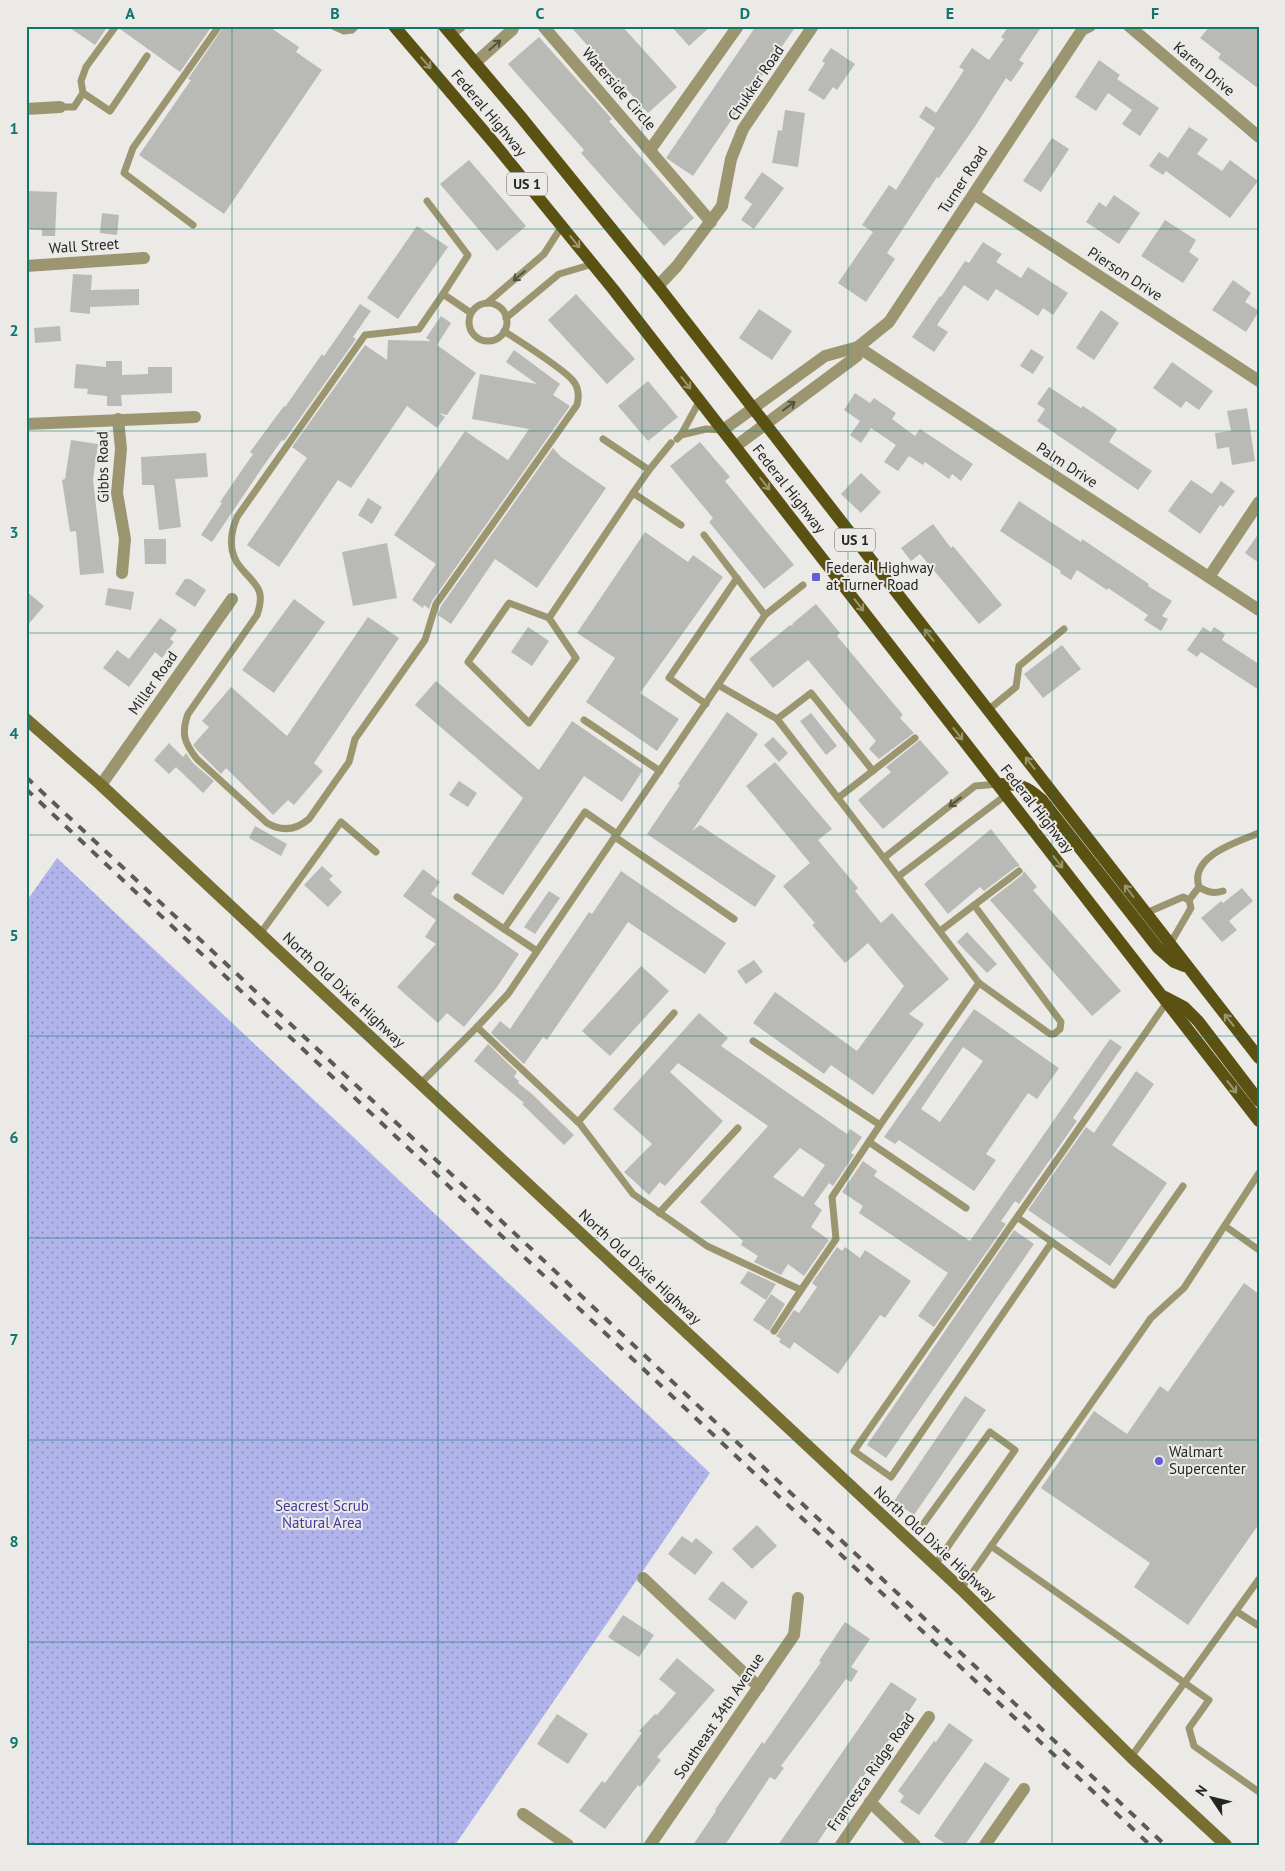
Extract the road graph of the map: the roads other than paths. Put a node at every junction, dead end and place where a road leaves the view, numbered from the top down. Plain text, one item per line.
1 (116, 26) edge
2 (219, 26) edge
3 (333, 26) edge
4 (356, 26) edge
5 (394, 26) edge
6 (514, 26) edge
7 (543, 26) edge
8 (738, 26) edge
9 (813, 26) edge
10 (1090, 26) edge
11 (1129, 26) edge
12 (452, 29) edge
13 (147, 56) dead end
14 (475, 63) junction
15 (83, 93) junction
16 (60, 107) joint
17 (26, 109) edge
18 (1259, 137) edge
19 (650, 150) junction
20 (974, 194) junction
21 (427, 201) dead end
22 (711, 222) junction
23 (193, 225) dead end
24 (562, 226) junction
25 (144, 258) dead end
26 (593, 264) junction
27 (26, 266) edge
28 (658, 286) junction
29 (443, 294) junction
30 (487, 303) junction
31 (471, 313) junction
32 (506, 318) junction
33 (504, 331) junction
34 (858, 347) junction
35 (1259, 381) edge
36 (700, 400) junction
37 (753, 410) junction
38 (195, 417) dead end
39 (118, 419) junction
40 (26, 424) edge
41 (764, 424) junction
42 (724, 430) junction
43 (603, 439) dead end
44 (676, 439) junction
45 (736, 446) junction
46 (649, 470) junction
47 (633, 493) junction
48 (1259, 502) edge
49 (681, 525) dead end
50 (704, 535) dead end
51 (122, 573) dead end
52 (737, 578) junction
53 (1209, 578) junction
54 (803, 585) dead end
55 (232, 599) dead end
56 (1259, 610) edge
57 (765, 615) junction
58 (549, 618) junction
59 (1064, 629) dead end
60 (718, 685) junction
61 (706, 704) junction
62 (988, 710) junction
63 (777, 718) junction
64 (26, 719) edge
65 (584, 720) dead end
66 (915, 738) dead end
67 (660, 771) junction
68 (873, 771) junction
69 (998, 784) junction
70 (101, 785) junction
71 (1006, 795) junction
72 (838, 798) junction
73 (1259, 832) edge
74 (616, 836) junction
75 (376, 852) dead end
76 (885, 857) junction
77 (1019, 871) dead end
78 (899, 876) junction
79 (1199, 887) junction
80 (1222, 891) dead end
81 (457, 897) dead end
82 (1189, 900) junction
83 (974, 905) junction
84 (1146, 913) junction
85 (734, 919) dead end
86 (504, 929) junction
87 (940, 931) junction
88 (260, 934) junction
89 (1170, 944) junction
90 (537, 952) junction
91 (1188, 968) junction
92 (979, 984) junction
93 (1164, 998) junction
94 (674, 1013) dead end
95 (477, 1028) junction
96 (753, 1041) dead end
97 (1259, 1058) edge
98 (420, 1084) junction
99 (1259, 1101) edge
100 (1259, 1121) edge
101 (578, 1122) junction
102 (880, 1125) junction
103 (738, 1128) dead end
104 (869, 1142) junction
105 (1259, 1173) edge
106 (1183, 1186) dead end
107 (966, 1208) dead end
108 (659, 1213) junction
109 (1017, 1217) junction
110 (1225, 1226) junction
111 (1052, 1242) junction
112 (1259, 1250) edge
113 (801, 1290) junction
114 (774, 1331) dead end
115 (924, 1523) dead end
116 (991, 1546) junction
117 (935, 1565) junction
118 (643, 1578) dead end
119 (1259, 1579) edge
120 (961, 1589) junction
121 (798, 1598) dead end
122 (1236, 1611) junction
123 (1259, 1626) edge
124 (1184, 1682) junction
125 (759, 1688) junction
126 (928, 1717) dead end
127 (1131, 1757) junction
128 (1024, 1789) dead end
129 (1259, 1792) edge
130 (870, 1802) junction
131 (523, 1814) dead end
132 (568, 1845) edge
133 (650, 1845) edge
134 (841, 1845) edge
135 (915, 1845) edge
136 (985, 1845) edge
137 (1226, 1845) edge

1 - 15 lane
2 - 23 lane
3 - 4 lane
5 -> 24 main road, Federal Highway / US 1
14 -> 6 street
7 - 19 street, Waterside Circle
8 - 19 street, Waterside Circle
9 - 22 street, Chukker Road
10 - 20 street, Turner Road
11 - 18 street, Karen Drive
12 - 14 main road, Federal Highway / US 1
13 - 15 lane
14 - 28 main road, Federal Highway / US 1
15 - 16 lane
16 - 17 street
19 - 22 street, Waterside Circle
20 - 34 street, Turner Road
20 - 35 street, Pierson Drive
21 - 29 lane
22 - 28 street, Chukker Road
24 -> 26 main road, Federal Highway / US 1
24 -> 30 lane
25 - 27 street, Wall Street
26 - 32 lane
26 -> 36 main road, Federal Highway / US 1
28 - 37 main road, Federal Highway / US 1
29 - 31 lane
29 - 33 lane
30 - 31 lane
30 - 32 lane
31 - 33 lane
32 - 33 lane
34 - 37 street, Turner Road
41 -> 34 street, Turner Road
34 - 53 street, Palm Drive
36 - 42 main road, Federal Highway / US 1
36 - 44 lane
37 - 41 main road, Federal Highway / US 1
37 - 42 street, Turner Road
38 - 39 street, Gibbs Road
39 - 40 street, Gibbs Road
39 - 51 street, Gibbs Road
41 - 45 street, Turner Road
62 -> 41 main road, Federal Highway / US 1
42 - 44 lane
42 - 45 main road, Federal Highway / US 1
43 - 46 lane
44 - 46 lane
45 -> 69 main road, Federal Highway / US 1
46 - 47 lane
47 - 49 lane
47 - 58 lane
48 - 53 street
50 - 52 lane
52 - 57 lane
52 - 61 lane
53 - 56 street, Palm Drive
54 - 57 lane
55 - 70 street, Miller Road
57 - 60 lane
58 - 58 lane
59 - 62 lane
60 - 61 lane
60 - 63 lane
61 - 67 lane
84 -> 62 main road, Federal Highway / US 1
63 - 68 lane
63 - 72 lane
64 - 70 street, North Old Dixie Highway
65 - 67 lane
66 - 68 lane
67 - 74 lane
68 - 72 lane
69 - 71 main road, Federal Highway / US 1
69 -> 76 lane
69 - 91 main road
70 - 88 street, North Old Dixie Highway
71 - 78 lane
71 -> 93 main road, Federal Highway / US 1
72 - 76 lane
73 - 79 lane
74 - 85 lane
74 - 86 lane
74 - 90 lane
75 - 88 lane
76 - 78 lane
77 - 83 lane
78 - 87 lane
79 - 80 lane
79 - 82 lane
81 - 86 lane
82 - 84 lane
82 - 89 lane
83 - 87 lane
83 - 92 lane
84 - 89 main road, Federal Highway / US 1
86 - 90 lane
87 - 92 lane
88 - 98 street, North Old Dixie Highway
89 - 91 main road, Federal Highway / US 1
90 - 95 lane
97 -> 91 main road, Federal Highway / US 1
92 - 102 lane
93 - 99 main road
93 -> 100 main road, Federal Highway / US 1
93 - 109 lane
94 - 101 lane
95 - 98 lane
95 - 101 lane
96 - 102 lane
98 - 117 street, North Old Dixie Highway
101 - 108 lane
102 - 104 lane
103 - 108 lane
104 - 107 lane
104 - 113 lane
105 - 110 lane
106 - 111 lane
108 - 113 lane
109 - 111 lane
109 - 111 lane
110 - 112 lane
110 - 116 lane
113 - 114 lane
115 - 117 lane
116 - 120 lane
116 - 124 lane
117 - 120 street, North Old Dixie Highway
118 - 125 street
119 - 122 lane
120 - 127 street, North Old Dixie Highway
121 - 125 street, Southeast 34th Avenue
122 - 123 lane
122 - 124 lane
124 - 127 lane
124 - 129 lane
125 - 133 street, Southeast 34th Avenue
126 - 130 street, Francesca Ridge Road
127 - 137 street, North Old Dixie Highway
128 - 136 street
130 - 134 street, Francesca Ridge Road
130 - 135 street
131 - 132 street

